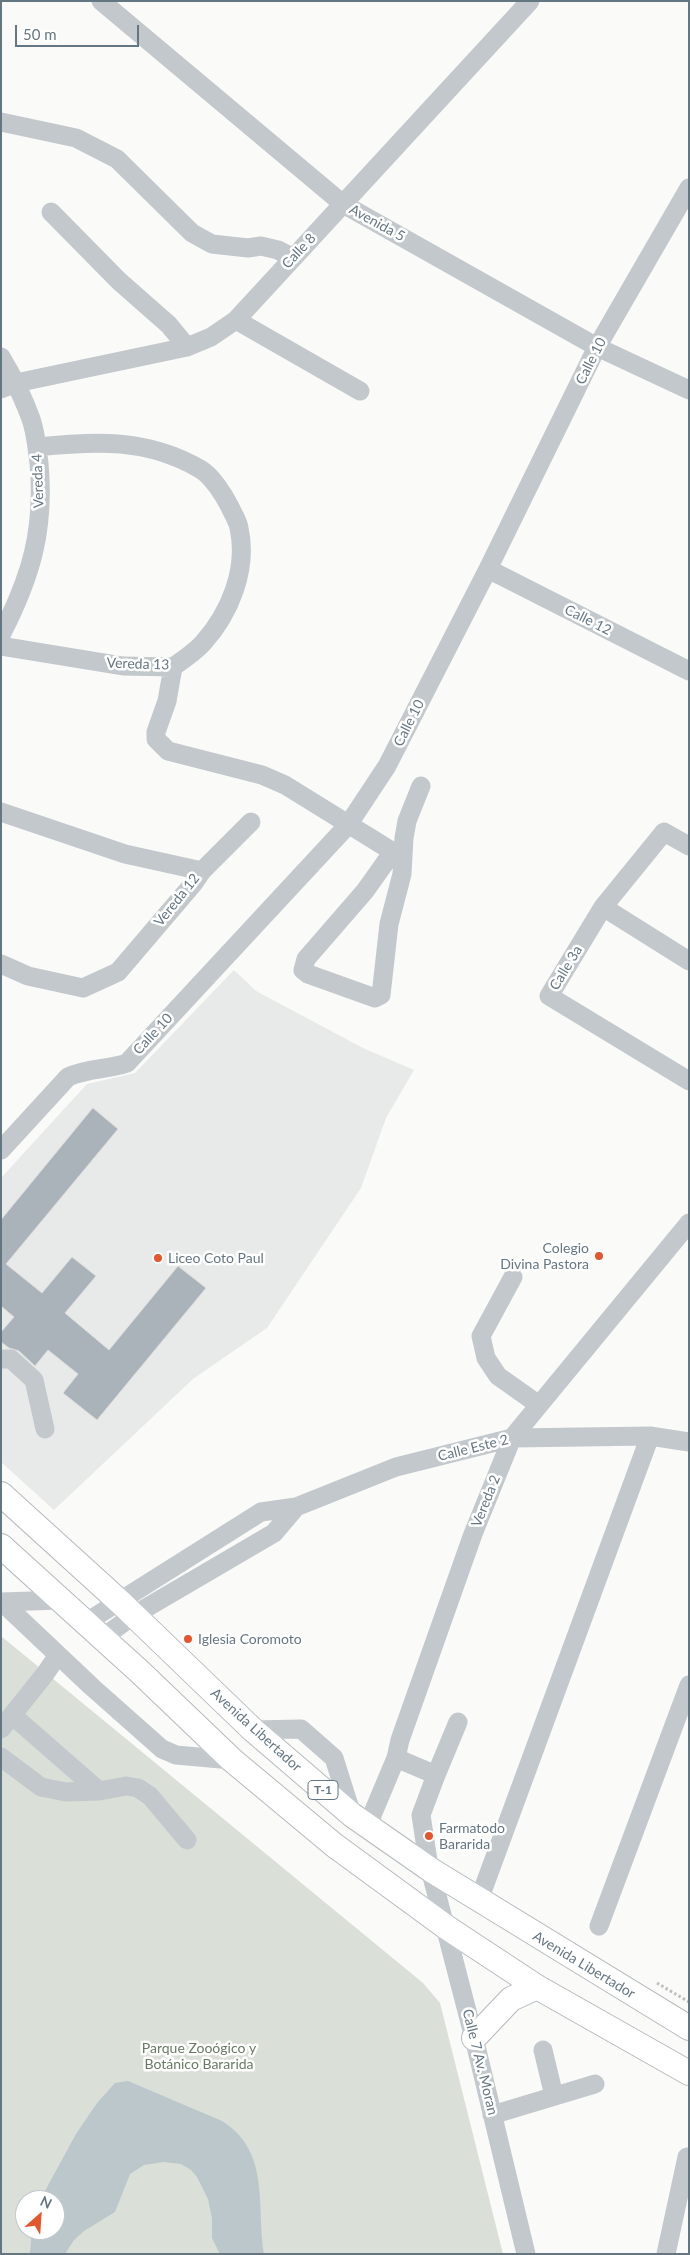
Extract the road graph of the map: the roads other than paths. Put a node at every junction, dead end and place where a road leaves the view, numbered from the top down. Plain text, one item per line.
1 (101, 1) edge
2 (530, 1) edge
3 (1, 122) edge
4 (689, 188) edge
5 (343, 204) junction
6 (51, 212) dead end
7 (293, 258) junction
8 (236, 320) junction
9 (187, 347) junction
10 (597, 347) junction
11 (1, 357) edge
12 (9, 386) edge
13 (689, 390) edge
14 (360, 391) dead end
15 (37, 448) junction
16 (488, 569) junction
17 (1, 635) edge
18 (1, 646) edge
19 (173, 667) junction
20 (689, 671) edge
21 (421, 786) dead end
22 (1, 812) edge
23 (251, 822) dead end
24 (348, 825) junction
25 (689, 846) edge
26 (398, 856) junction
27 (202, 871) junction
28 (603, 907) junction
29 (689, 961) edge
30 (1, 964) edge
31 (689, 1081) edge
32 (1, 1150) edge
33 (689, 1223) edge
34 (513, 1277) dead end
35 (1, 1359) edge
36 (539, 1405) junction
37 (45, 1429) dead end
38 (650, 1436) junction
39 (512, 1438) junction
40 (689, 1442) edge
41 (1, 1494) edge
42 (1, 1546) edge
43 (61, 1600) junction
44 (2, 1602) edge
45 (126, 1609) junction
46 (94, 1630) junction
47 (58, 1655) junction
48 (689, 1685) edge
49 (7, 1722) edge
50 (458, 1722) dead end
51 (253, 1730) junction
52 (1, 1757) edge
53 (396, 1758) junction
54 (232, 1760) junction
55 (436, 1775) junction
56 (99, 1791) junction
57 (360, 1821) junction
58 (187, 1840) dead end
59 (431, 1870) junction
60 (480, 1900) junction
61 (599, 1926) dead end
62 (446, 1927) junction
63 (537, 1987) junction
64 (689, 2028) edge
65 (474, 2038) junction
66 (543, 2050) dead end
67 (689, 2073) edge
68 (595, 2084) dead end
69 (554, 2096) junction
70 (492, 2115) junction
71 (687, 2157) dead end
72 (526, 2254) edge
73 (666, 2254) edge

1 - 5 street, Avenida 5
2 - 5 street, Calle 8
3 - 7 street
4 - 10 street, Calle 10
5 - 7 street, Calle 8
5 - 10 street, Avenida 5
6 - 9 street
7 - 8 street, Calle 8
8 - 9 street, Calle 8
8 - 14 street
9 - 12 street, Calle 8
10 - 13 street, Avenida 5
10 - 16 street, Calle 10
11 - 12 street, Vereda 4
12 - 15 street, Vereda 4
15 - 17 street, Vereda 4
15 - 19 street, Vereda 13
16 - 20 street, Calle 12
16 - 24 street, Calle 10
18 - 19 street, Vereda 13
19 - 24 street
21 - 26 street
22 - 27 street, Vereda 12
23 - 27 street
24 - 26 street
24 - 32 street, Calle 10
25 - 28 street, Calle 3a
26 - 26 street
27 - 30 street, Vereda 12
28 - 29 street
28 - 31 street, Calle 3a
33 - 36 street, Vereda 2
34 - 36 street
35 - 37 street
36 - 39 street, Vereda 2
38 - 39 street, Calle Este 2
38 - 40 street, Calle Este 2
38 - 60 street
39 - 45 street, Calle Este 2
39 - 53 street, Vereda 2
41 - 45 main road, Avenida Libertador / T-1
42 - 43 main road, T-1
43 - 44 street
43 - 46 main road, T-1
44 - 47 street
45 - 46 street, Calle Este 2
45 - 51 main road, Avenida Libertador / T-1
46 - 54 main road, T-1
47 - 49 street
47 - 54 street
48 - 61 street
49 - 56 street
50 - 55 street, Calle 7 Av. Moran
51 - 57 main road, Avenida Libertador / T-1
51 - 57 street
52 - 56 street
53 - 55 street
53 - 57 street, Vereda 2
54 - 62 main road, T-1
55 - 59 street, Calle 7 Av. Moran
56 - 58 street
57 - 59 main road, Avenida Libertador / T-1
59 - 60 main road, Avenida Libertador / T-1
59 - 62 street, Calle 7 Av. Moran
60 - 64 main road, Avenida Libertador / T-1
62 - 63 main road, T-1
62 - 65 street, Calle 7 Av. Moran
63 - 65 main road
63 - 67 main road, T-1
65 - 70 street, Calle 7 Av. Moran
66 - 69 street
68 - 69 street
69 - 70 street
70 - 72 street, Calle 7 Av. Moran
71 - 73 street

